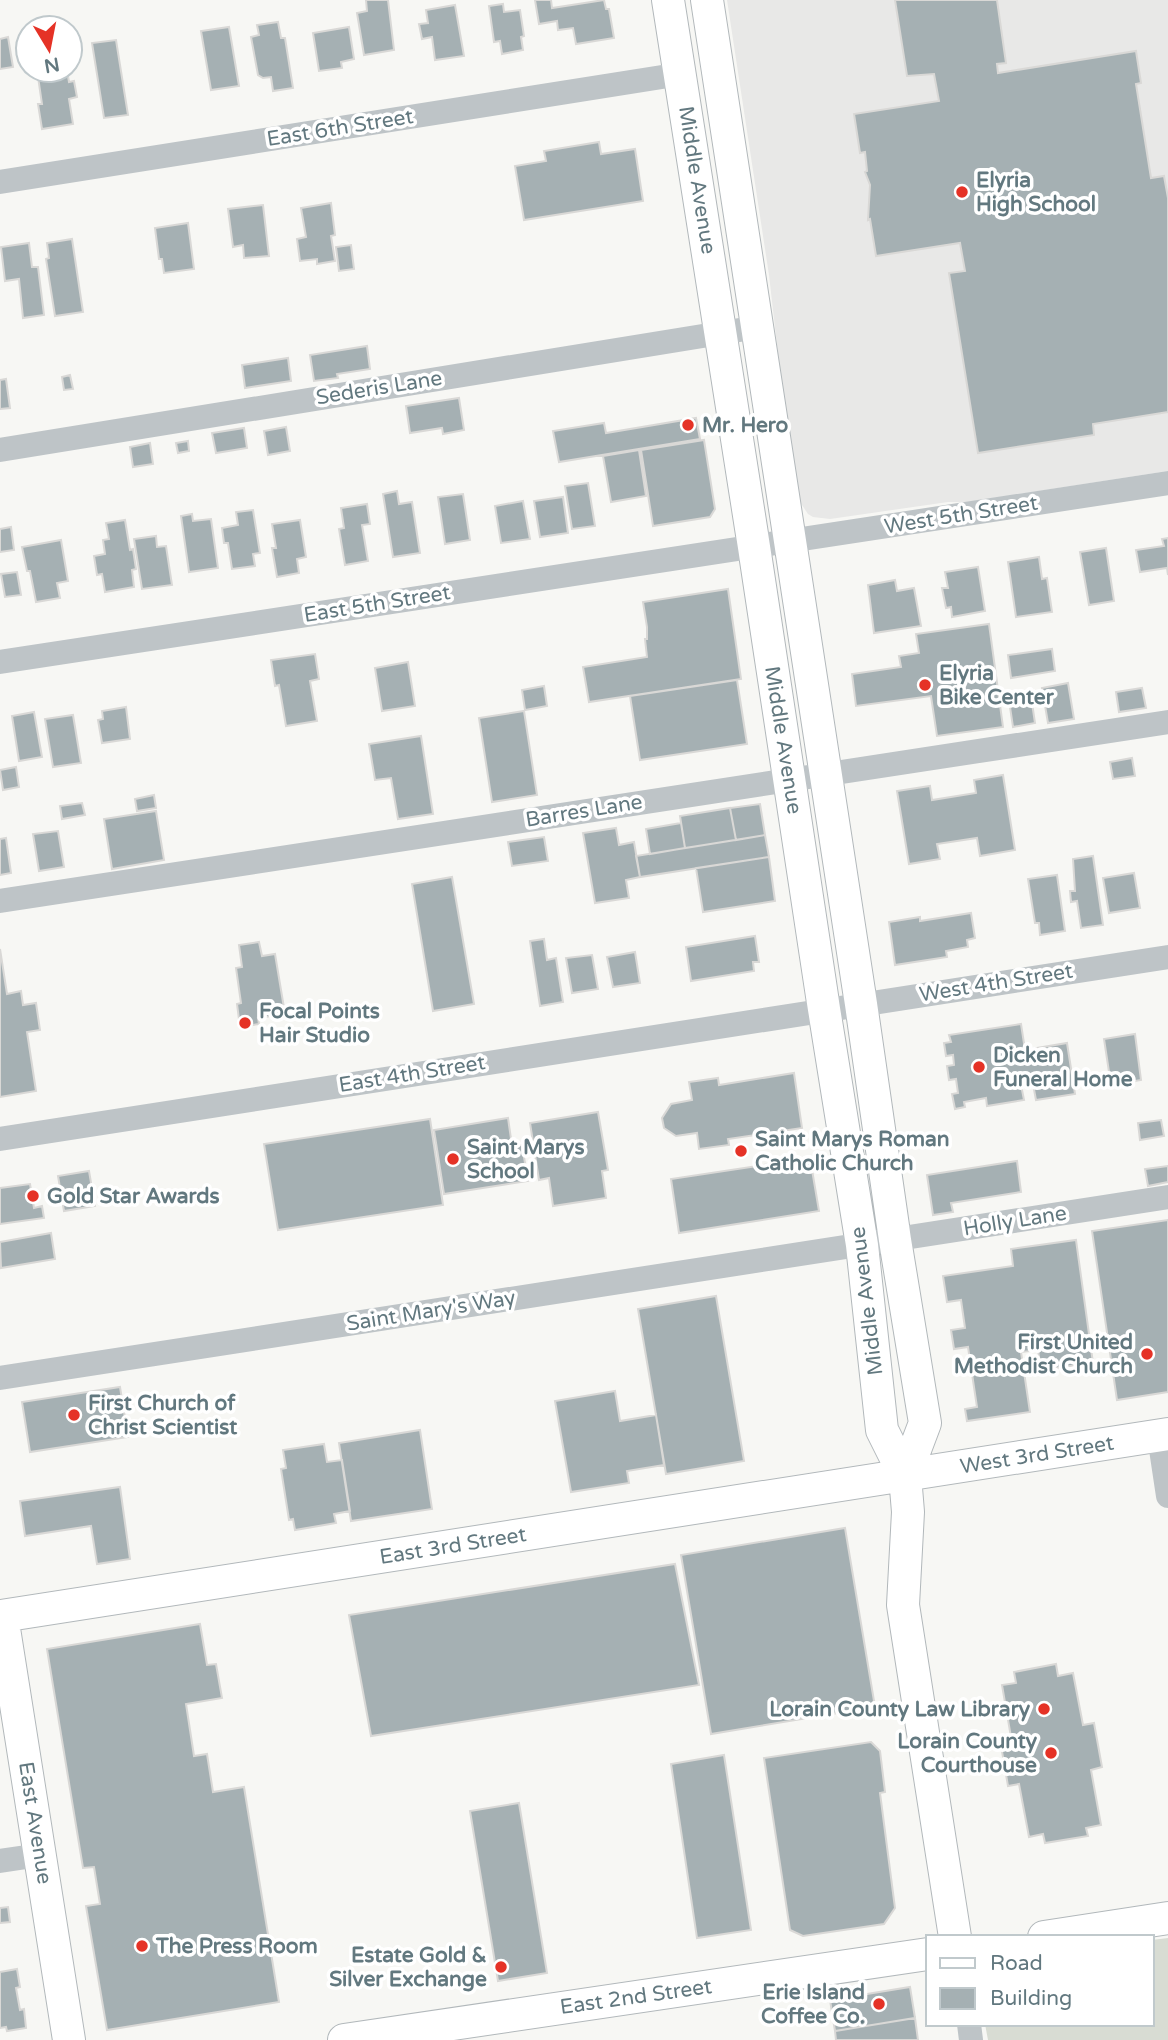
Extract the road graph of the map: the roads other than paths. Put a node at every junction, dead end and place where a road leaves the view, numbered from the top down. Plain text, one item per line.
1 (668, 0) edge
2 (707, 0) edge
3 (681, 74) junction
4 (0, 182) edge
5 (758, 327) junction
6 (720, 332) junction
7 (0, 450) edge
8 (1168, 483) edge
9 (790, 541) junction
10 (754, 547) junction
11 (0, 662) edge
12 (1168, 722) edge
13 (826, 774) junction
14 (789, 779) junction
15 (0, 901) edge
16 (1168, 957) edge
17 (861, 1004) junction
18 (824, 1009) junction
19 (0, 1139) edge
20 (1168, 1197) edge
21 (895, 1240) junction
22 (862, 1245) junction
23 (0, 1378) edge
24 (1163, 1435) edge
25 (905, 1476) junction
26 (1168, 1496) edge
27 (1, 1611) edge
28 (40, 1855) junction
29 (0, 1861) edge
30 (1168, 1918) edge
31 (955, 1935) edge
32 (1057, 1935) edge
33 (926, 1954) edge
34 (466, 2031) edge
35 (69, 2040) edge
36 (344, 2040) edge

1 - 3 main road, Middle Avenue
2 - 5 main road, Middle Avenue
3 - 4 street, East 6th Street
3 - 6 main road, Middle Avenue
5 - 6 street, Sederis Lane
5 - 9 main road, Middle Avenue
6 - 7 street, Sederis Lane
6 - 10 main road, Middle Avenue
8 - 9 street, West 5th Street
9 - 10 street, West 5th Street
9 - 13 main road, Middle Avenue
10 - 11 street, East 5th Street
10 - 14 main road, Middle Avenue
12 - 13 street, Barres Lane
13 - 14 street, Barres Lane
13 - 17 main road, Middle Avenue
14 - 15 street, Barres Lane
14 - 18 main road, Middle Avenue
16 - 17 street, West 4th Street
17 - 18 street, West 4th Street
17 - 21 main road, Middle Avenue
18 - 19 street, East 4th Street
18 - 22 main road, Middle Avenue
20 - 21 street, Holly Lane
21 - 22 street, Holly Lane
21 - 25 main road, Middle Avenue
22 - 23 street, Saint Mary's Way
22 - 25 main road, Middle Avenue
24 - 25 main road, West 3rd Street
24 - 26 street
25 - 27 main road, East 3rd Street
25 - 31 main road, Middle Avenue
27 - 28 main road, East Avenue
28 - 29 street
28 - 35 main road, East Avenue
30 - 32 main road
33 - 34 main road, East 2nd Street
34 - 36 main road, East 2nd Street

